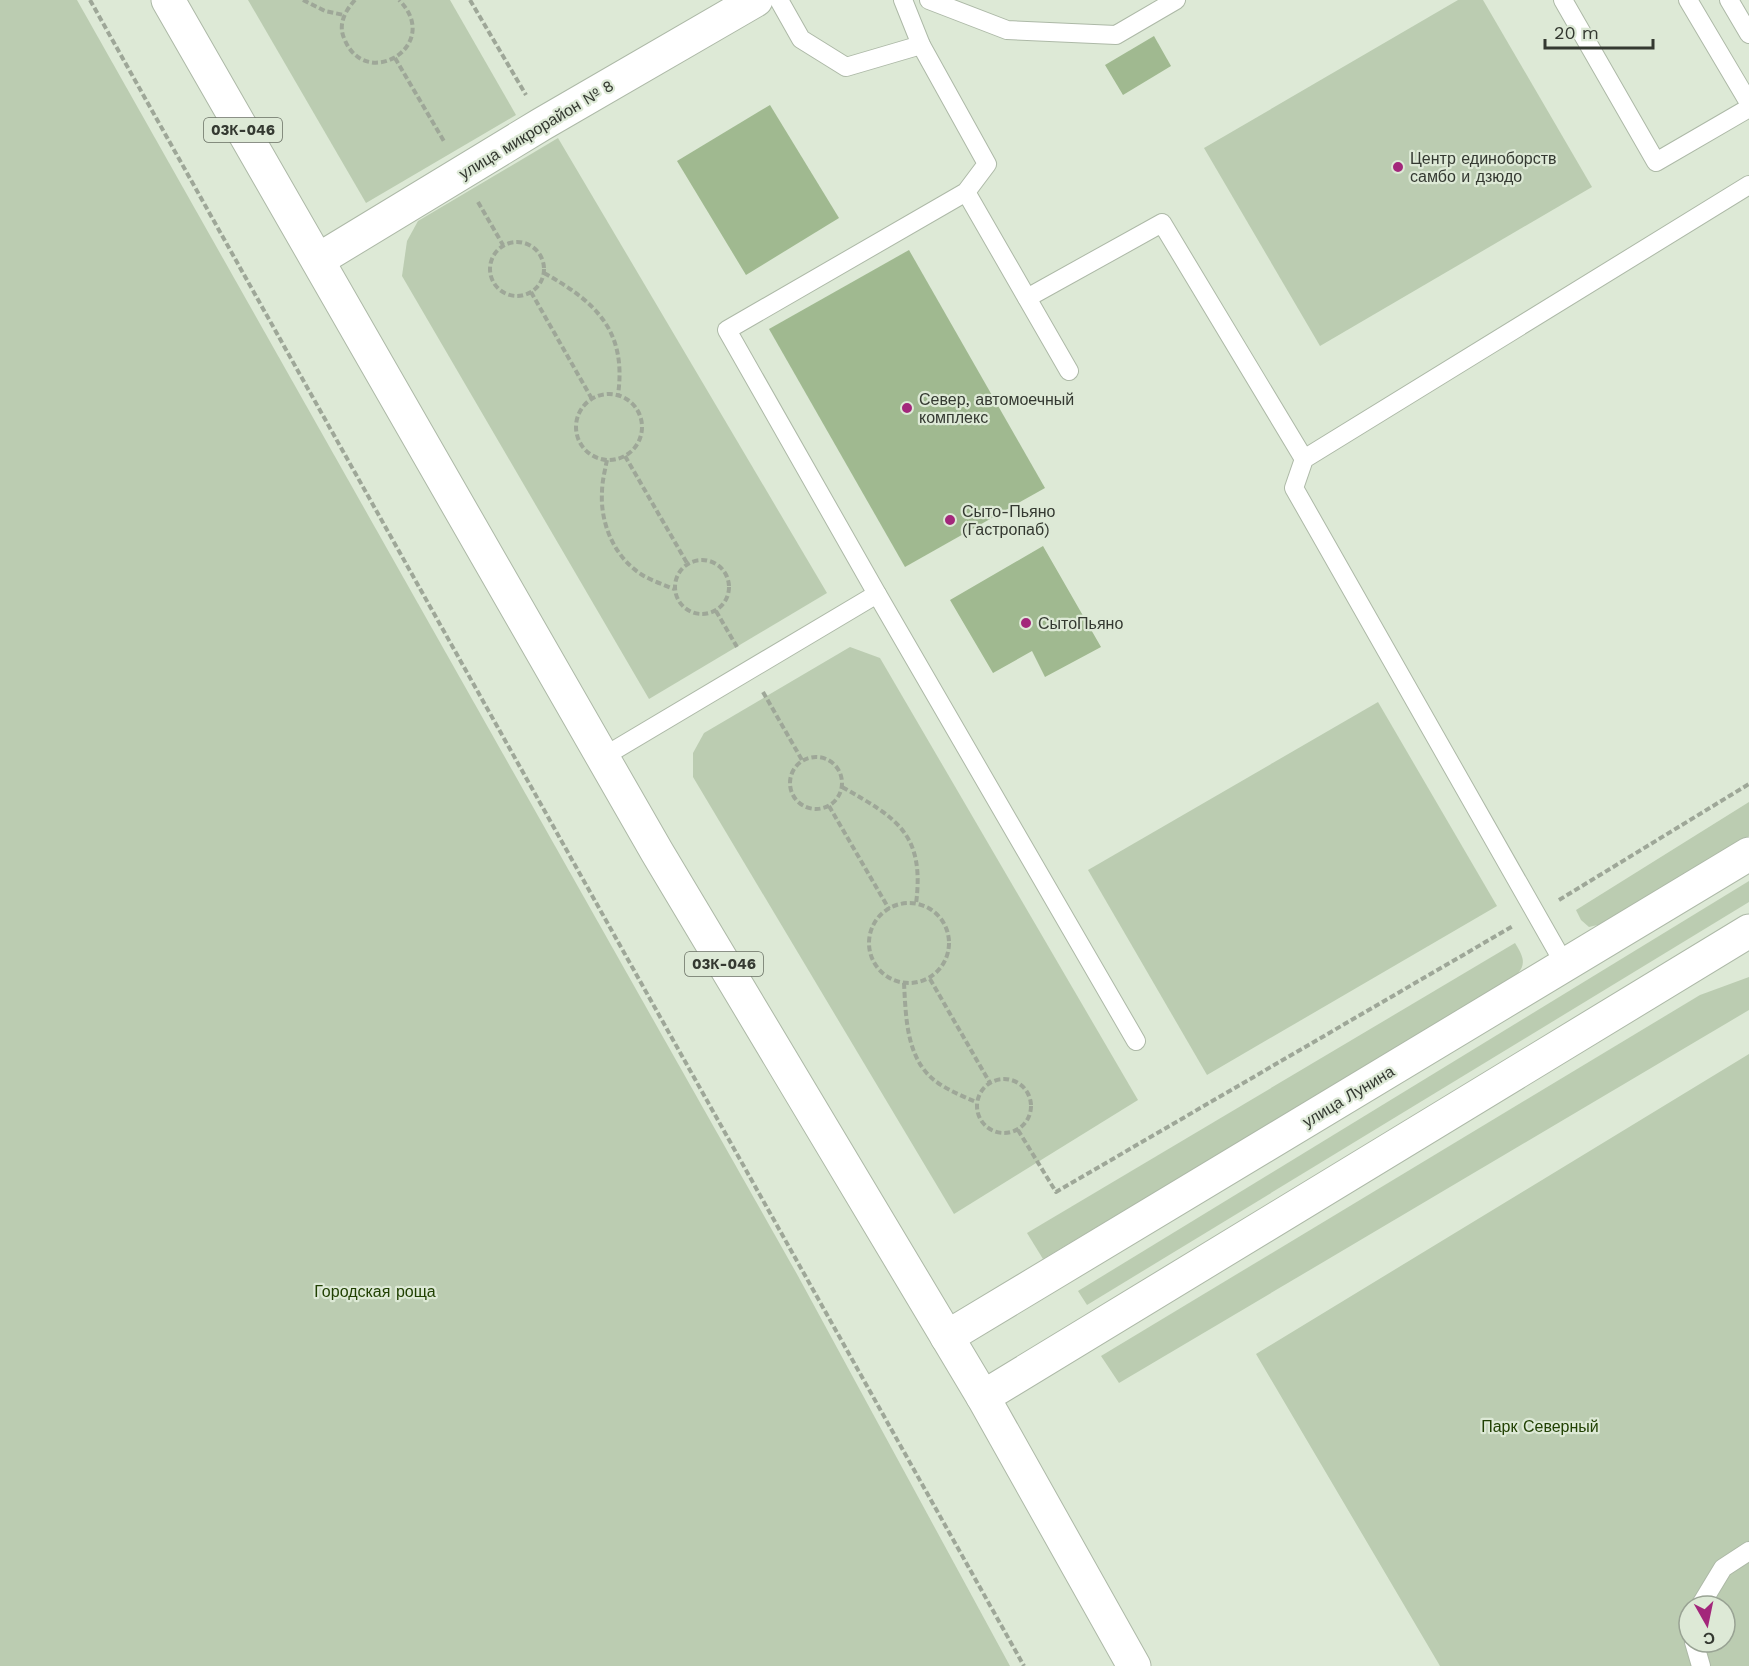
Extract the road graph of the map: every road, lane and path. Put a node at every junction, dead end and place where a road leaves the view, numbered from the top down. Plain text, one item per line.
1 (90, 0) edge
2 (168, 0) edge
3 (303, 0) edge
4 (355, 0) edge
5 (399, 0) edge
6 (470, 0) edge
7 (756, 0) edge
8 (779, 0) edge
9 (903, 0) edge
10 (929, 0) edge
11 (1176, 0) edge
12 (1563, 0) edge
13 (1688, 0) edge
14 (1729, 0) edge
15 (344, 15) junction
16 (1749, 34) edge
17 (921, 45) junction
18 (1749, 103) edge
19 (1749, 108) edge
20 (542, 124) junction
21 (1749, 185) edge
22 (966, 192) junction
23 (318, 260) junction
24 (544, 273) junction
25 (531, 292) junction
26 (1027, 298) junction
27 (1070, 371) dead end
28 (618, 395) junction
29 (592, 399) junction
30 (626, 456) junction
31 (1304, 459) junction
32 (607, 460) junction
33 (687, 562) junction
34 (674, 589) junction
35 (877, 594) junction
36 (603, 757) junction
37 (1749, 784) edge
38 (842, 787) junction
39 (829, 806) junction
40 (1749, 854) edge
41 (916, 904) junction
42 (889, 909) junction
43 (1536, 912) junction
44 (1749, 931) edge
45 (1566, 965) junction
46 (930, 979) junction
47 (904, 983) junction
48 (1136, 1041) dead end
49 (990, 1083) junction
50 (976, 1102) junction
51 (1018, 1130) junction
52 (947, 1337) junction
53 (983, 1397) junction
54 (1749, 1551) edge
55 (1707, 1594) edge
56 (1024, 1666) edge
57 (1134, 1666) edge

1 - 56 path
2 - 23 street, 03К-046
3 - 15 path
4 - 15 path
5 - 15 path
6 - 20 path
7 - 20 street, улица микрорайон № 8
8 - 17 lane
9 - 17 lane
10 - 11 lane
12 - 19 lane
13 - 18 lane
14 - 16 lane
17 - 22 lane
20 - 23 street, улица микрорайон № 8
21 - 31 lane
22 - 26 lane
22 - 35 lane
23 - 36 street, 03К-046
24 - 25 path
24 - 25 path
24 - 28 path
25 - 29 path
26 - 27 lane
26 - 31 lane
28 - 29 path
28 - 30 path
29 - 32 path
30 - 32 path
30 - 33 path
31 - 43 lane
32 - 34 path
33 - 34 path
33 - 34 path
35 - 36 lane
35 - 48 lane
36 - 52 street, 03К-046
37 - 43 path
38 - 39 path
38 - 39 path
38 - 41 path
39 - 42 path
40 - 45 street, улица Лунина
41 - 42 path
41 - 46 path
42 - 47 path
43 - 45 lane
43 - 51 path
44 - 53 street
45 - 52 street, улица Лунина
46 - 47 path
46 - 49 path
47 - 50 path
49 - 50 path
49 - 51 path
50 - 51 path
52 - 53 street, 03К-046
53 - 57 street, 03К-046
54 - 55 lane

